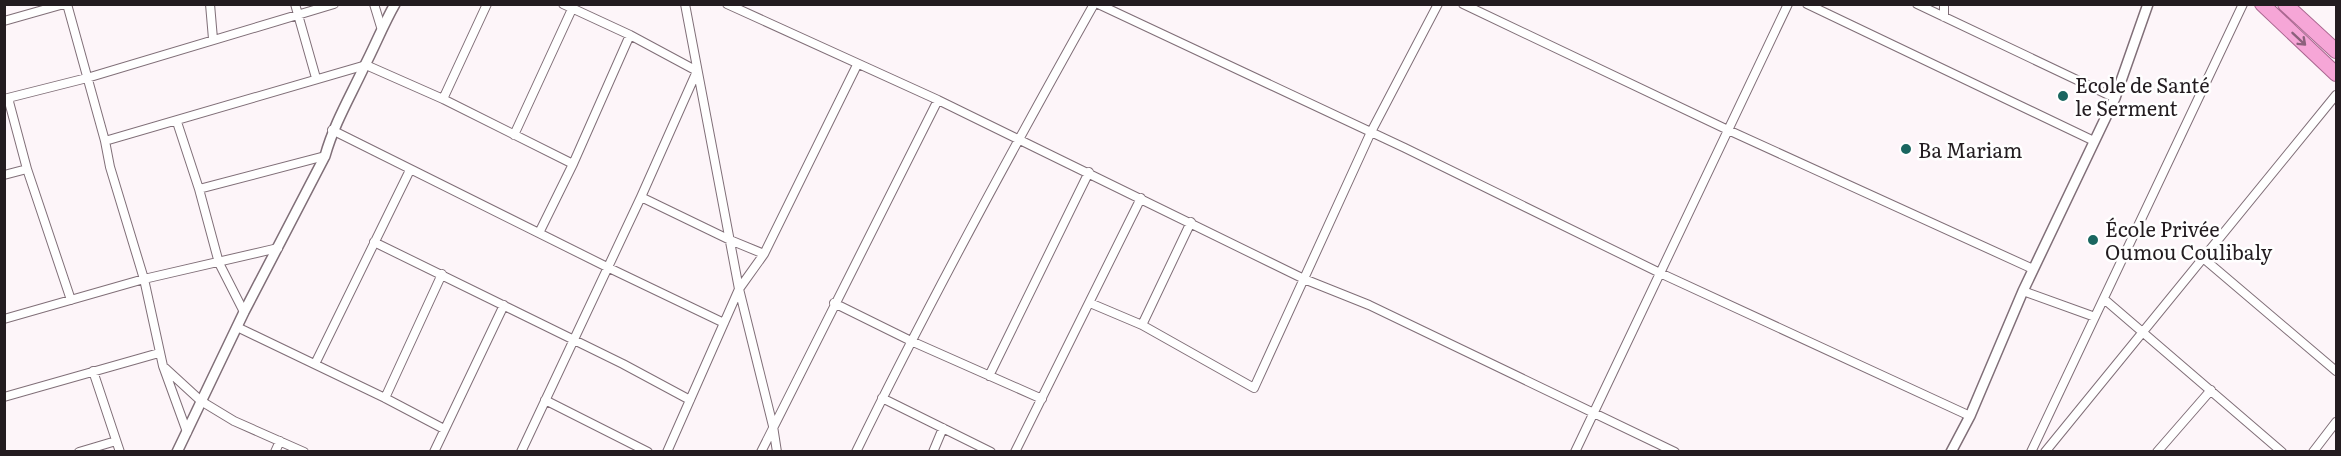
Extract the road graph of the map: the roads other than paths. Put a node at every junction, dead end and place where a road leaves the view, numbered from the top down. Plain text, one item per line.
1 (65, 4) edge
2 (210, 4) edge
3 (295, 4) edge
4 (334, 4) edge
5 (374, 4) edge
6 (395, 4) edge
7 (487, 4) edge
8 (563, 4) edge
9 (685, 4) edge
10 (727, 4) edge
11 (1094, 4) edge
12 (1098, 4) edge
13 (1438, 4) edge
14 (1463, 4) edge
15 (1788, 4) edge
16 (1808, 4) edge
17 (1917, 4) edge
18 (1944, 4) edge
19 (2148, 4) edge
20 (2242, 4) edge
21 (2262, 4) edge
22 (2285, 4) edge
23 (742, 7) edge
24 (572, 9) junction
25 (298, 15) junction
26 (1944, 17) junction
27 (4, 21) edge
28 (381, 27) junction
29 (630, 34) junction
30 (213, 39) junction
31 (2337, 51) edge
32 (856, 64) junction
33 (366, 65) junction
34 (697, 71) junction
35 (2337, 74) edge
36 (87, 78) junction
37 (316, 78) junction
38 (2337, 95) edge
39 (2115, 98) junction
40 (6, 99) edge
41 (443, 99) junction
42 (938, 100) junction
43 (177, 122) junction
44 (332, 130) junction
45 (1728, 130) junction
46 (1371, 132) junction
47 (514, 135) junction
48 (1018, 138) junction
49 (105, 141) junction
50 (2094, 141) junction
51 (325, 156) junction
52 (573, 164) junction
53 (27, 169) junction
54 (410, 170) junction
55 (1089, 172) junction
56 (4, 175) edge
57 (199, 189) junction
58 (641, 197) junction
59 (1141, 198) junction
60 (1191, 222) junction
61 (539, 233) junction
62 (730, 240) junction
63 (374, 242) junction
64 (278, 248) junction
65 (764, 254) junction
66 (2202, 258) junction
67 (219, 263) junction
68 (607, 267) junction
69 (2033, 269) junction
70 (1660, 273) junction
71 (442, 274) junction
72 (144, 279) junction
73 (1304, 279) junction
74 (739, 289) junction
75 (2023, 291) junction
76 (2104, 299) junction
77 (71, 300) junction
78 (834, 303) junction
79 (1090, 303) junction
80 (504, 305) junction
81 (244, 312) junction
82 (2095, 317) junction
83 (4, 319) edge
84 (724, 323) junction
85 (1142, 326) junction
86 (237, 327) junction
87 (2142, 331) junction
88 (573, 340) junction
89 (911, 341) junction
90 (159, 352) junction
91 (315, 364) junction
92 (163, 366) junction
93 (93, 371) junction
94 (2337, 371) edge
95 (989, 376) junction
96 (2211, 390) junction
97 (4, 397) edge
98 (384, 398) junction
99 (882, 398) junction
100 (1042, 399) junction
101 (545, 400) junction
102 (690, 400) junction
103 (201, 401) junction
104 (1593, 414) junction
105 (1970, 416) junction
106 (2337, 422) edge
107 (773, 426) junction
108 (943, 428) junction
109 (444, 429) junction
110 (187, 432) junction
111 (116, 441) junction
112 (280, 441) junction
113 (79, 452) edge
114 (120, 452) edge
115 (177, 452) edge
116 (275, 452) edge
117 (304, 452) edge
118 (434, 452) edge
119 (521, 452) edge
120 (648, 452) edge
121 (667, 452) edge
122 (761, 452) edge
123 (777, 452) edge
124 (856, 452) edge
125 (933, 452) edge
126 (991, 452) edge
127 (1015, 452) edge
128 (1575, 452) edge
129 (1675, 452) edge
130 (1951, 452) edge
131 (2031, 452) edge
132 (2045, 452) edge
133 (2157, 452) edge
134 (2282, 452) edge
135 (2313, 452) edge

1 - 27 street
1 - 36 street
2 - 30 street
3 - 25 street
4 - 25 street
5 - 28 street
6 - 28 street
7 - 41 street
8 - 24 street
9 - 34 street
10 - 23 street
11 - 48 street
12 - 46 street
13 - 46 street
14 - 45 street
15 - 45 street
16 - 50 street
17 - 26 street
18 - 26 street
19 - 39 street
20 - 76 street
21 -> 35 highway
22 - 31 highway
23 - 32 street
24 - 29 street
24 - 47 street
25 - 30 street
25 - 37 street
26 - 39 street
28 - 33 street
29 - 34 street
29 - 52 street
30 - 36 street
32 - 42 street
32 - 65 street
33 - 37 street
33 - 41 street
33 - 44 street
34 - 58 street
34 - 62 street
36 - 40 street
36 - 49 street
37 - 43 street
38 - 66 street
39 - 50 street
40 - 53 street
41 - 47 street
42 - 48 street
42 - 78 street
43 - 49 street
43 - 57 street
44 - 51 street
44 - 54 street
45 - 69 street
45 - 70 street
46 - 70 street
46 - 73 street
47 - 52 street
48 - 55 street
48 - 89 street
49 - 72 street
50 - 69 street
51 - 57 street
51 - 64 street
52 - 61 street
53 - 56 street
53 - 77 street
54 - 61 street
54 - 63 street
55 - 59 street
55 - 95 street
57 - 67 street
58 - 62 street
58 - 68 street
59 - 60 street
59 - 79 street
60 - 73 street
60 - 85 street
61 - 68 street
62 - 65 street
62 - 74 street
63 - 71 street
63 - 91 street
64 - 67 street
64 - 81 street
65 - 74 street
66 - 87 street
66 - 94 street
67 - 72 street
67 - 81 street
68 - 84 street
68 - 88 street
69 - 75 street
70 - 104 street
70 - 105 street
71 - 80 street
71 - 98 street
72 - 77 street
72 - 90 street
73 - 85 street
73 - 104 street
74 - 84 street
74 - 107 street
75 - 82 street
75 - 105 street
76 - 82 street
76 - 87 street
77 - 83 street
78 - 89 street
78 - 107 street
79 - 85 street
79 - 100 street
80 - 88 street
80 - 109 street
81 - 86 street
82 - 131 street
84 - 102 street
86 - 91 street
86 - 103 street
87 - 96 street
87 - 132 street
88 - 101 street
88 - 102 street
89 - 95 street
89 - 99 street
90 - 92 street
90 - 93 street
91 - 98 street
92 - 103 street
92 - 110 street
93 - 97 street
93 - 111 street
95 - 100 street
96 - 133 street
96 - 134 street
98 - 109 street
99 - 108 street
99 - 124 street
100 - 127 street
101 - 119 street
101 - 120 street
102 - 121 street
103 - 110 street
103 - 112 street
104 - 128 street
104 - 129 street
105 - 130 street
106 - 135 street
107 - 122 street
107 - 123 street
108 - 125 street
108 - 126 street
109 - 118 street
110 - 115 street
111 - 113 street
111 - 114 street
112 - 116 street
112 - 117 street

